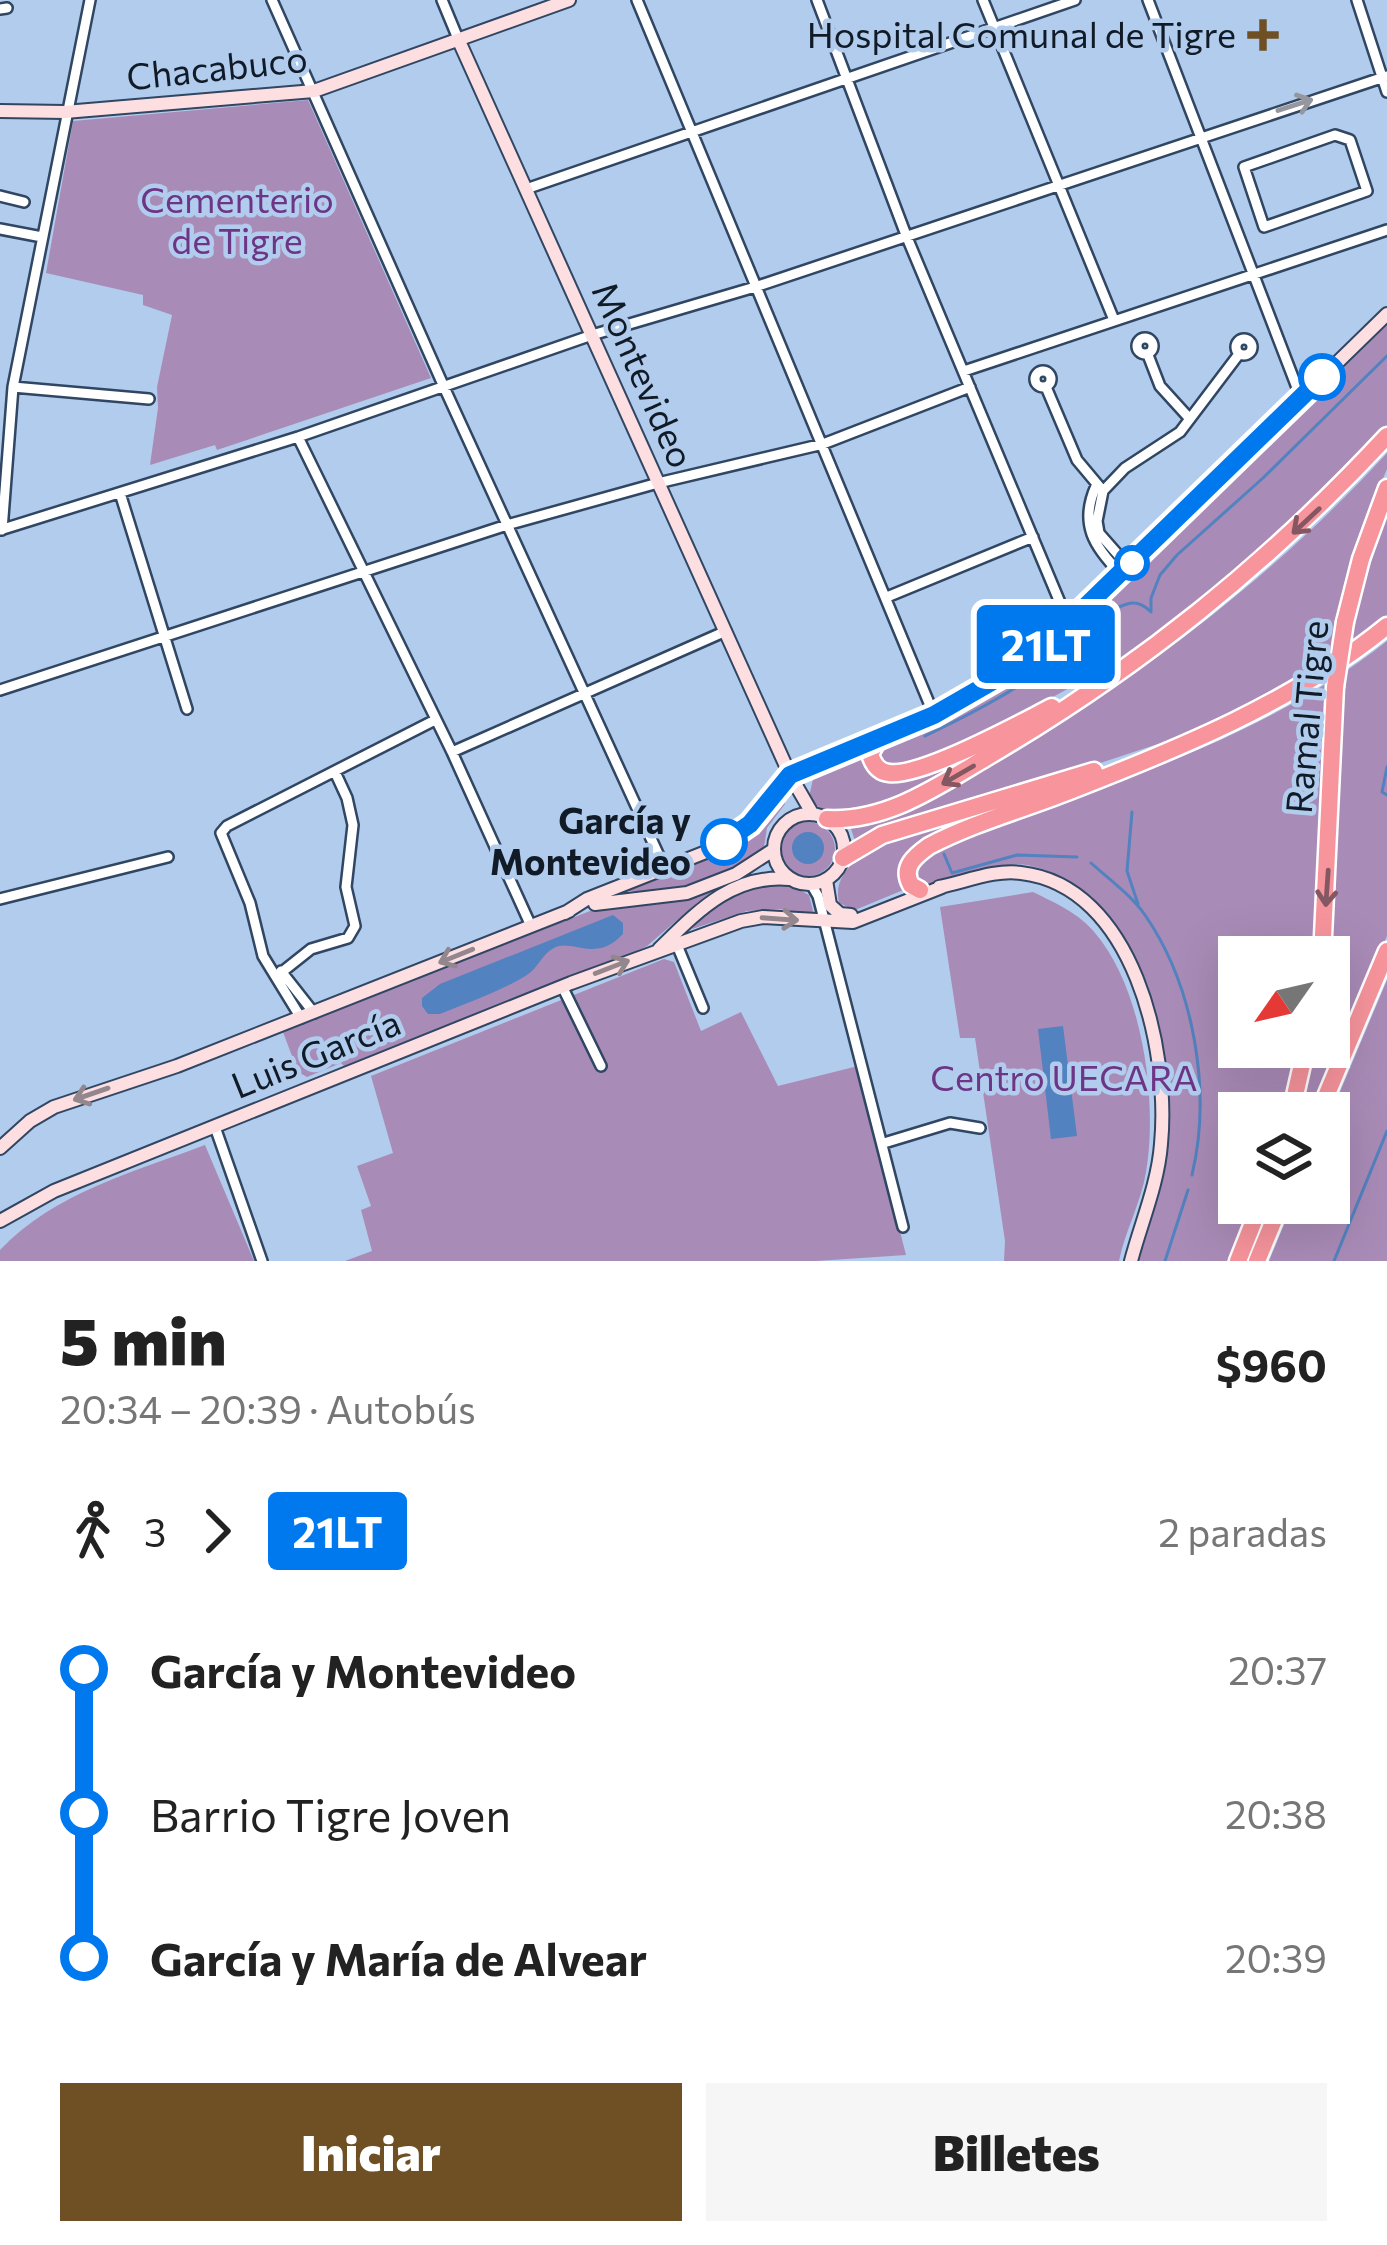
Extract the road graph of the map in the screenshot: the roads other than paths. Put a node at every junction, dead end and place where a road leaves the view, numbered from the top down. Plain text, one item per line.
1 (90, 0) edge
2 (272, 0) edge
3 (442, 0) edge
4 (569, 0) edge
5 (637, 0) edge
6 (817, 0) edge
7 (983, 0) edge
8 (1075, 0) edge
9 (1148, 0) edge
10 (1357, 0) edge
11 (995, 28) junction
12 (459, 41) junction
13 (1385, 76) edge
14 (847, 79) junction
15 (314, 92) junction
16 (1387, 92) edge
17 (0, 112) edge
18 (65, 112) junction
19 (691, 132) junction
20 (1202, 135) junction
21 (1058, 183) junction
22 (526, 189) junction
23 (0, 196) edge
24 (1252, 196) junction
25 (24, 202) dead end
26 (1228, 205) junction
27 (0, 229) edge
28 (1387, 230) edge
29 (906, 235) junction
30 (42, 237) junction
31 (1254, 273) junction
32 (755, 287) junction
33 (1387, 314) edge
34 (1114, 320) junction
35 (592, 335) junction
36 (1239, 354) dead end
37 (1148, 355) dead end
38 (964, 371) junction
39 (443, 387) junction
40 (970, 387) junction
41 (1046, 387) dead end
42 (13, 388) junction
43 (149, 399) dead end
44 (1301, 399) junction
45 (1190, 419) junction
46 (1387, 436) edge
47 (298, 437) junction
48 (823, 444) junction
49 (658, 483) junction
50 (1387, 488) edge
51 (1100, 489) junction
52 (119, 493) junction
53 (507, 525) junction
54 (1, 530) edge
55 (1033, 537) junction
56 (360, 570) junction
57 (1125, 570) junction
58 (886, 597) junction
59 (1070, 624) junction
60 (1387, 626) edge
61 (726, 631) junction
62 (164, 637) junction
63 (1127, 667) junction
64 (0, 690) edge
65 (586, 693) junction
66 (187, 709) dead end
67 (934, 715) junction
68 (435, 719) junction
69 (878, 740) junction
70 (1164, 750) junction
71 (452, 752) junction
72 (816, 765) junction
73 (335, 772) junction
74 (790, 775) junction
75 (800, 796) junction
76 (820, 816) junction
77 (789, 819) junction
78 (773, 850) junction
79 (168, 857) dead end
80 (843, 858) junction
81 (665, 869) junction
82 (790, 879) junction
83 (819, 882) junction
84 (942, 887) junction
85 (920, 890) junction
86 (0, 899) edge
87 (830, 905) junction
88 (565, 913) junction
89 (823, 922) junction
90 (531, 926) junction
91 (1323, 936) edge
92 (677, 944) junction
93 (658, 950) junction
94 (1387, 951) edge
95 (277, 971) junction
96 (562, 986) junction
97 (703, 1008) dead end
98 (308, 1016) junction
99 (601, 1066) dead end
100 (1328, 1092) edge
101 (215, 1127) junction
102 (980, 1128) dead end
103 (884, 1143) junction
104 (0, 1148) edge
105 (0, 1221) edge
106 (1253, 1224) edge
107 (1272, 1224) edge
108 (903, 1227) dead end
109 (262, 1261) edge
110 (1131, 1261) edge
111 (1238, 1261) edge
112 (1256, 1261) edge

1 - 18 street
2 - 15 street
3 - 12 street, Montevideo
4 - 12 street, Chacabuco
5 - 19 street
6 - 14 street
7 - 11 street
8 - 11 street
9 - 20 street
10 - 13 street
11 - 14 street
11 - 21 street
12 - 15 street, Chacabuco
12 - 22 street, Montevideo
13 - 16 street
20 -> 13 street
14 - 19 street
14 - 29 street
15 - 18 street, Chacabuco
15 - 39 street
17 - 18 street, Chacabuco
18 - 30 street
19 - 22 street
19 - 32 street
20 - 21 street
20 - 26 street
21 - 29 street
21 - 34 street
22 - 35 street, Montevideo
23 - 25 street
24 - 24 street
24 - 26 street
26 - 31 street
27 - 30 street
28 - 31 street
29 - 32 street
29 - 38 street
30 - 42 street
31 - 34 street
31 - 44 street
32 - 35 street
32 - 48 street
33 - 44 street, Luis García
34 - 38 street
35 - 39 street
35 - 49 street, Montevideo
36 - 45 street
37 - 45 street
38 - 40 street
39 - 47 street
39 - 53 street
40 - 48 street
40 - 55 street
41 - 51 street
42 - 43 street
42 - 54 street
44 - 57 street, Luis García
45 - 51 street
46 -> 63 highway
47 - 52 street
47 - 56 street
48 - 49 street
48 - 58 street
49 - 53 street
49 - 61 street, Montevideo
50 -> 91 highway, Ramal Tigre, bridge
51 - 57 street
52 - 54 street
52 - 62 street
53 - 56 street
53 - 65 street
55 - 58 street
55 - 59 street
56 - 62 street
56 - 68 street
57 - 59 street, Luis García
58 - 67 street
59 - 67 street, Luis García
60 - 70 highway
61 - 65 street
61 - 74 street, Montevideo
62 - 64 street
62 - 66 street
63 - 69 highway
63 -> 76 highway
65 - 71 street
65 - 81 street
67 - 69 street, Luis García
68 - 71 street
68 - 73 street
69 - 72 street, Luis García
70 - 80 highway
70 - 85 highway
71 - 90 street
72 - 74 street, Luis García
72 - 75 street
73 - 95 street
73 - 95 street
74 - 75 street, Montevideo
74 - 77 street, Montevideo
74 - 81 street, Luis García
75 - 76 street, Montevideo
76 - 77 street
76 - 80 street
77 - 78 street
78 - 82 street
78 - 88 street, Luis García
79 - 86 street
80 - 83 street
81 - 88 street, Luis García
82 - 83 street
82 - 93 street, Luis García
83 - 87 street
83 - 89 street
84 - 85 street, Luis García
84 - 89 street, Luis García
84 - 110 street, Luis García
85 - 87 street, Luis García
87 - 89 street
88 - 90 street, Luis García
92 -> 89 street, Luis García
89 - 103 street
90 -> 98 street, Luis García
92 - 93 street, Luis García
92 - 97 street
96 -> 93 street, Luis García
94 - 100 highway
95 - 98 street
96 - 99 street
96 - 101 street, Luis García
98 -> 104 street, Luis García
101 - 105 street, Luis García
101 - 109 street
102 - 103 street
103 - 108 street
106 - 111 highway
107 - 112 highway

